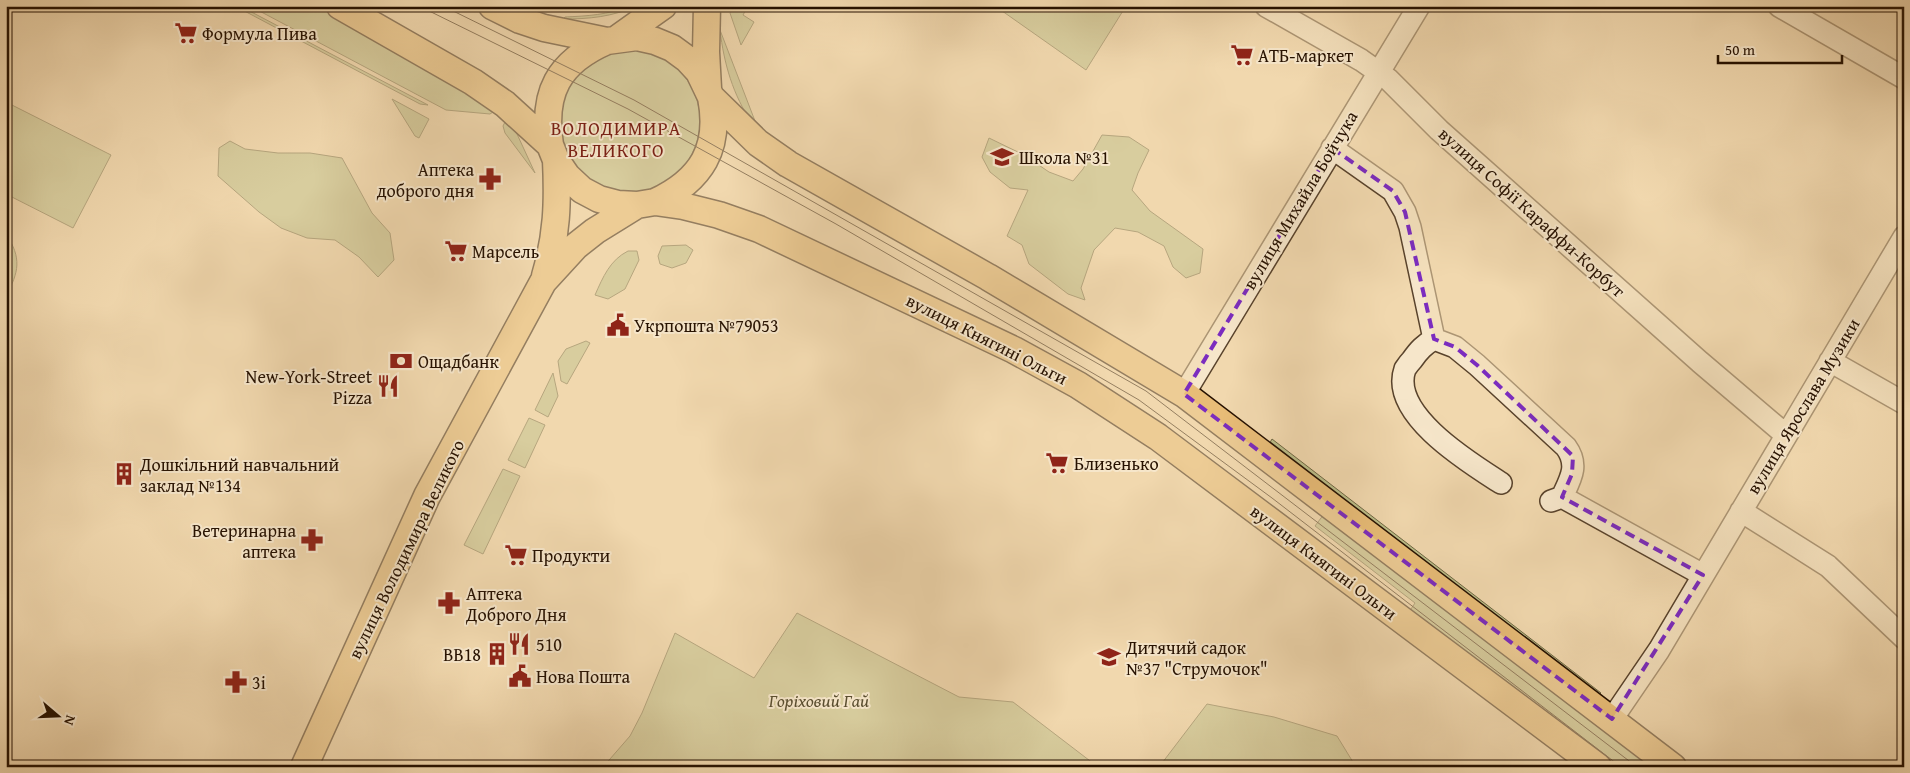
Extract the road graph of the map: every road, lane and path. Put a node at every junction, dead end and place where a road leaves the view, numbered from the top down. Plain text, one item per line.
1 (340, 6) edge
2 (492, 6) edge
3 (663, 6) edge
4 (707, 6) edge
5 (1266, 6) edge
6 (1419, 6) edge
7 (1780, 6) edge
8 (612, 39) junction
9 (1378, 71) junction
10 (1904, 78) edge
11 (709, 93) junction
12 (1332, 148) junction
13 (553, 152) junction
14 (646, 203) junction
15 (1904, 237) edge
16 (543, 282) junction
17 (1434, 339) junction
18 (1830, 361) junction
19 (1184, 394) junction
20 (1904, 403) edge
21 (1786, 435) junction
22 (1501, 483) dead end
23 (1741, 511) junction
24 (1703, 575) junction
25 (1904, 638) edge
26 (1612, 719) junction
27 (304, 767) edge
28 (1598, 767) edge
29 (1673, 767) edge

1 - 13 main road, вулиця Княгині Ольги
2 - 8 main road
3 - 8 main road, вулиця Володимира Великого
4 - 11 main road, вулиця Володимира Великого
5 - 9 street, вулиця Софії Караффи-Корбут
6 - 9 street, вулиця Михайла Бойчука
7 - 10 street
8 - 11 main road
8 - 13 main road, вулиця Володимира Великого
9 - 12 street, вулиця Михайла Бойчука
9 - 21 street, вулиця Софії Караффи-Корбут
11 - 14 main road, вулиця Володимира Великого
11 - 19 main road
12 - 17 street
12 - 19 street, вулиця Михайла Бойчука
13 - 14 main road, вулиця Княгині Ольги
13 - 16 main road, вулиця Володимира Великого
14 - 16 main road, вулиця Володимира Великого
14 - 28 main road, вулиця Княгині Ольги
15 - 18 street, вулиця Ярослава Музики
16 - 27 main road, вулиця Володимира Великого
17 - 22 street
17 - 24 street
18 - 20 street
18 - 21 street, вулиця Ярослава Музики
19 - 26 main road
21 - 23 street, вулиця Ярослава Музики
23 - 24 street, вулиця Ярослава Музики
23 - 25 street
24 - 26 street, вулиця Ярослава Музики
26 - 29 main road

